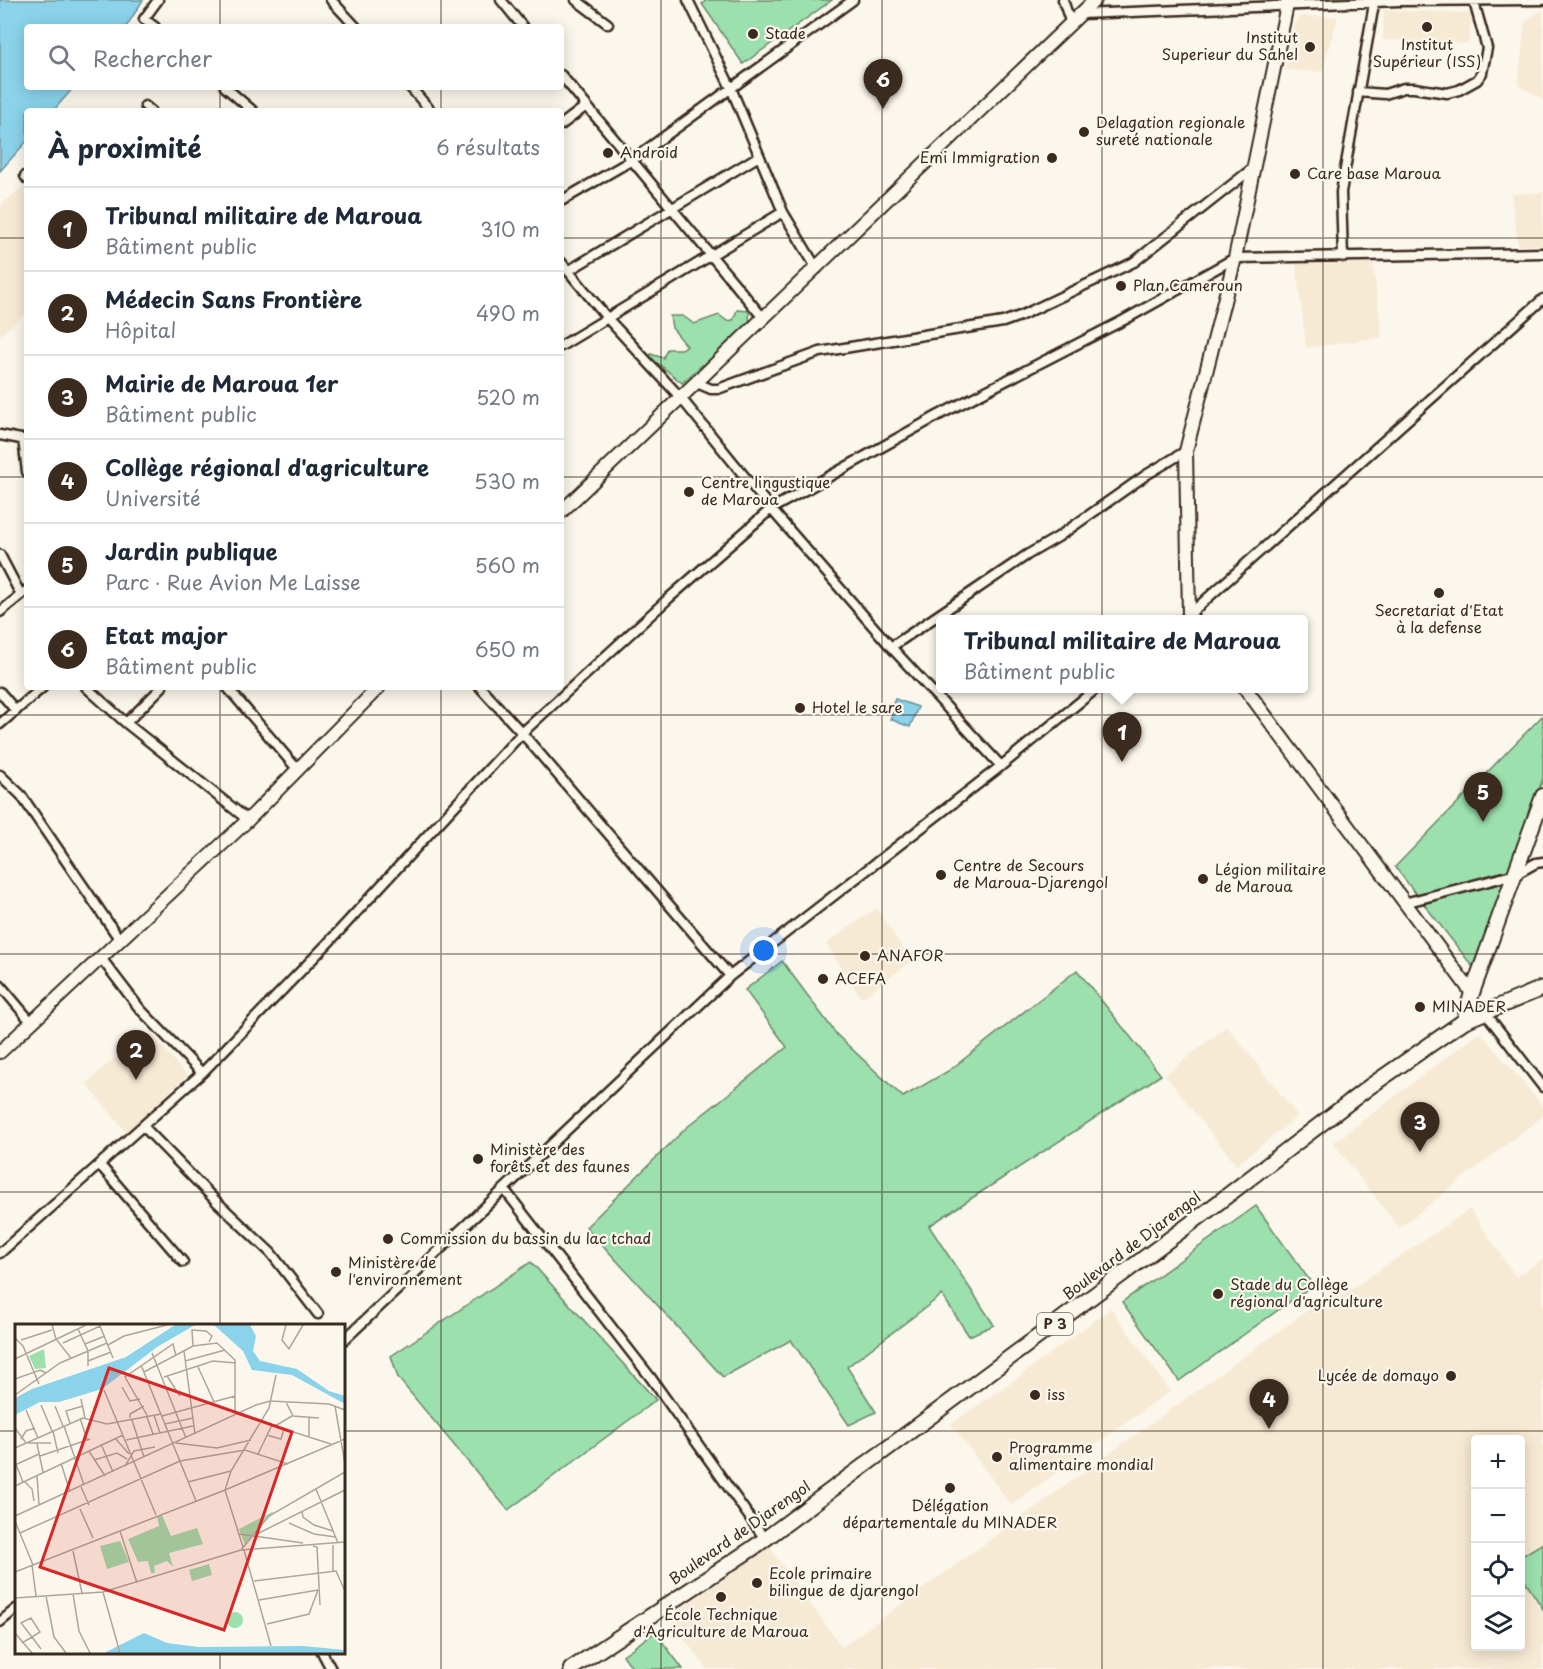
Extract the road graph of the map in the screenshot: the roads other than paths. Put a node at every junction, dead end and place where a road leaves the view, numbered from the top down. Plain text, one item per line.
1 (158, 0) edge
2 (331, 0) edge
3 (501, 0) edge
4 (576, 0) edge
5 (688, 0) edge
6 (853, 0) edge
7 (1063, 0) edge
8 (1095, 0) edge
9 (1543, 0) edge
10 (1400, 1) edge
11 (1474, 2) junction
12 (1288, 3) edge
13 (1374, 4) junction
14 (1081, 14) junction
15 (151, 24) edge
16 (353, 24) edge
17 (521, 24) edge
18 (608, 24) dead end
19 (1071, 24) junction
20 (564, 79) edge
21 (731, 88) junction
22 (228, 90) edge
23 (413, 90) edge
24 (1358, 92) junction
25 (586, 106) junction
26 (250, 108) edge
27 (428, 108) edge
28 (564, 123) edge
29 (759, 156) junction
30 (632, 160) junction
31 (1253, 168) junction
32 (564, 199) edge
33 (671, 209) junction
34 (783, 212) junction
35 (1543, 253) edge
36 (711, 254) junction
37 (1343, 257) junction
38 (1235, 258) junction
39 (564, 266) edge
40 (817, 269) junction
41 (568, 271) junction
42 (1543, 299) edge
43 (608, 319) junction
44 (764, 319) junction
45 (564, 344) edge
46 (697, 383) junction
47 (681, 398) junction
48 (0, 435) edge
49 (24, 440) edge
50 (1186, 451) junction
51 (564, 509) edge
52 (771, 509) junction
53 (0, 555) edge
54 (24, 592) edge
55 (0, 612) edge
56 (937, 615) edge
57 (1189, 615) edge
58 (1192, 615) edge
59 (936, 616) edge
60 (891, 646) junction
61 (40, 690) edge
62 (89, 690) edge
63 (159, 690) edge
64 (230, 690) edge
65 (373, 690) edge
66 (483, 690) edge
67 (0, 692) edge
68 (1091, 693) edge
69 (1249, 693) edge
70 (16, 711) junction
71 (126, 723) junction
72 (0, 724) edge
73 (522, 733) junction
74 (1001, 766) junction
75 (298, 770) junction
76 (0, 775) edge
77 (1543, 796) edge
78 (248, 820) junction
79 (1543, 855) edge
80 (1540, 862) edge
81 (1516, 874) junction
82 (1404, 903) junction
83 (120, 940) junction
84 (101, 958) junction
85 (730, 976) junction
86 (0, 985) edge
87 (1543, 988) edge
88 (1472, 993) junction
89 (1484, 1011) junction
90 (1464, 1021) junction
91 (32, 1023) junction
92 (0, 1052) edge
93 (202, 1073) junction
94 (1543, 1087) edge
95 (144, 1127) junction
96 (100, 1165) junction
97 (504, 1189) junction
98 (0, 1253) edge
99 (183, 1262) dead end
100 (318, 1314) dead end
101 (345, 1339) edge
102 (765, 1539) junction
103 (15, 1610) edge
104 (0, 1622) edge
105 (323, 1654) edge
106 (331, 1669) edge
107 (571, 1669) edge

1 - 15 street
2 - 16 street
3 - 17 street
4 - 18 street
5 - 21 street
6 - 21 street
7 - 19 street
8 - 14 street
9 - 11 street
10 - 11 street
10 - 13 street
11 - 24 street
12 - 13 street
12 - 14 street
12 - 31 street
13 - 24 street
14 - 19 street
19 - 40 street
20 - 25 street
21 - 29 street
21 - 30 street
22 - 26 street
23 - 27 street
24 - 37 street
25 - 28 street
25 - 30 street
29 - 33 street
29 - 34 street
30 - 32 street
30 - 33 street
31 - 38 street
31 - 46 street
33 - 36 street
33 - 41 street
34 - 36 street
34 - 40 street
35 - 37 street
36 - 43 street
36 - 44 street
37 - 38 street
38 - 50 street
38 - 52 street
39 - 41 street
40 - 44 street
41 - 43 street
42 - 58 street
43 - 45 street
43 - 47 street
44 - 46 street
46 - 47 street
47 - 51 street
47 - 52 street
48 - 49 street
50 - 56 street
50 - 57 street
52 - 60 street
52 - 73 street
53 - 54 street
54 - 55 street
59 - 60 street
60 - 74 street
61 - 70 street
62 - 71 street
63 - 71 street
64 - 75 street
65 - 75 street
66 - 73 street
67 - 70 street
68 - 74 street
69 - 82 street
70 - 72 street
71 - 78 street
73 - 85 street
73 - 93 street
74 - 85 street
75 - 78 street
76 - 83 street
77 - 81 main road
78 - 83 street
79 - 80 street
80 - 81 street
81 - 82 street
81 - 88 main road
82 - 88 street
83 - 84 street
84 - 91 street
84 - 93 street
85 - 97 street
86 - 91 street
87 - 89 main road, Boulevard de Djarengol / P 3
88 - 90 main road
89 - 90 main road, Boulevard de Djarengol / P 3
89 - 94 street
90 - 102 main road, Boulevard de Djarengol / P 3
91 - 92 street
93 - 95 street
95 - 96 street
95 - 100 street
96 - 98 street
96 - 99 street
97 - 101 street
97 - 102 street
102 - 107 main road, Boulevard de Djarengol / P 3
103 - 104 street
105 - 106 street

